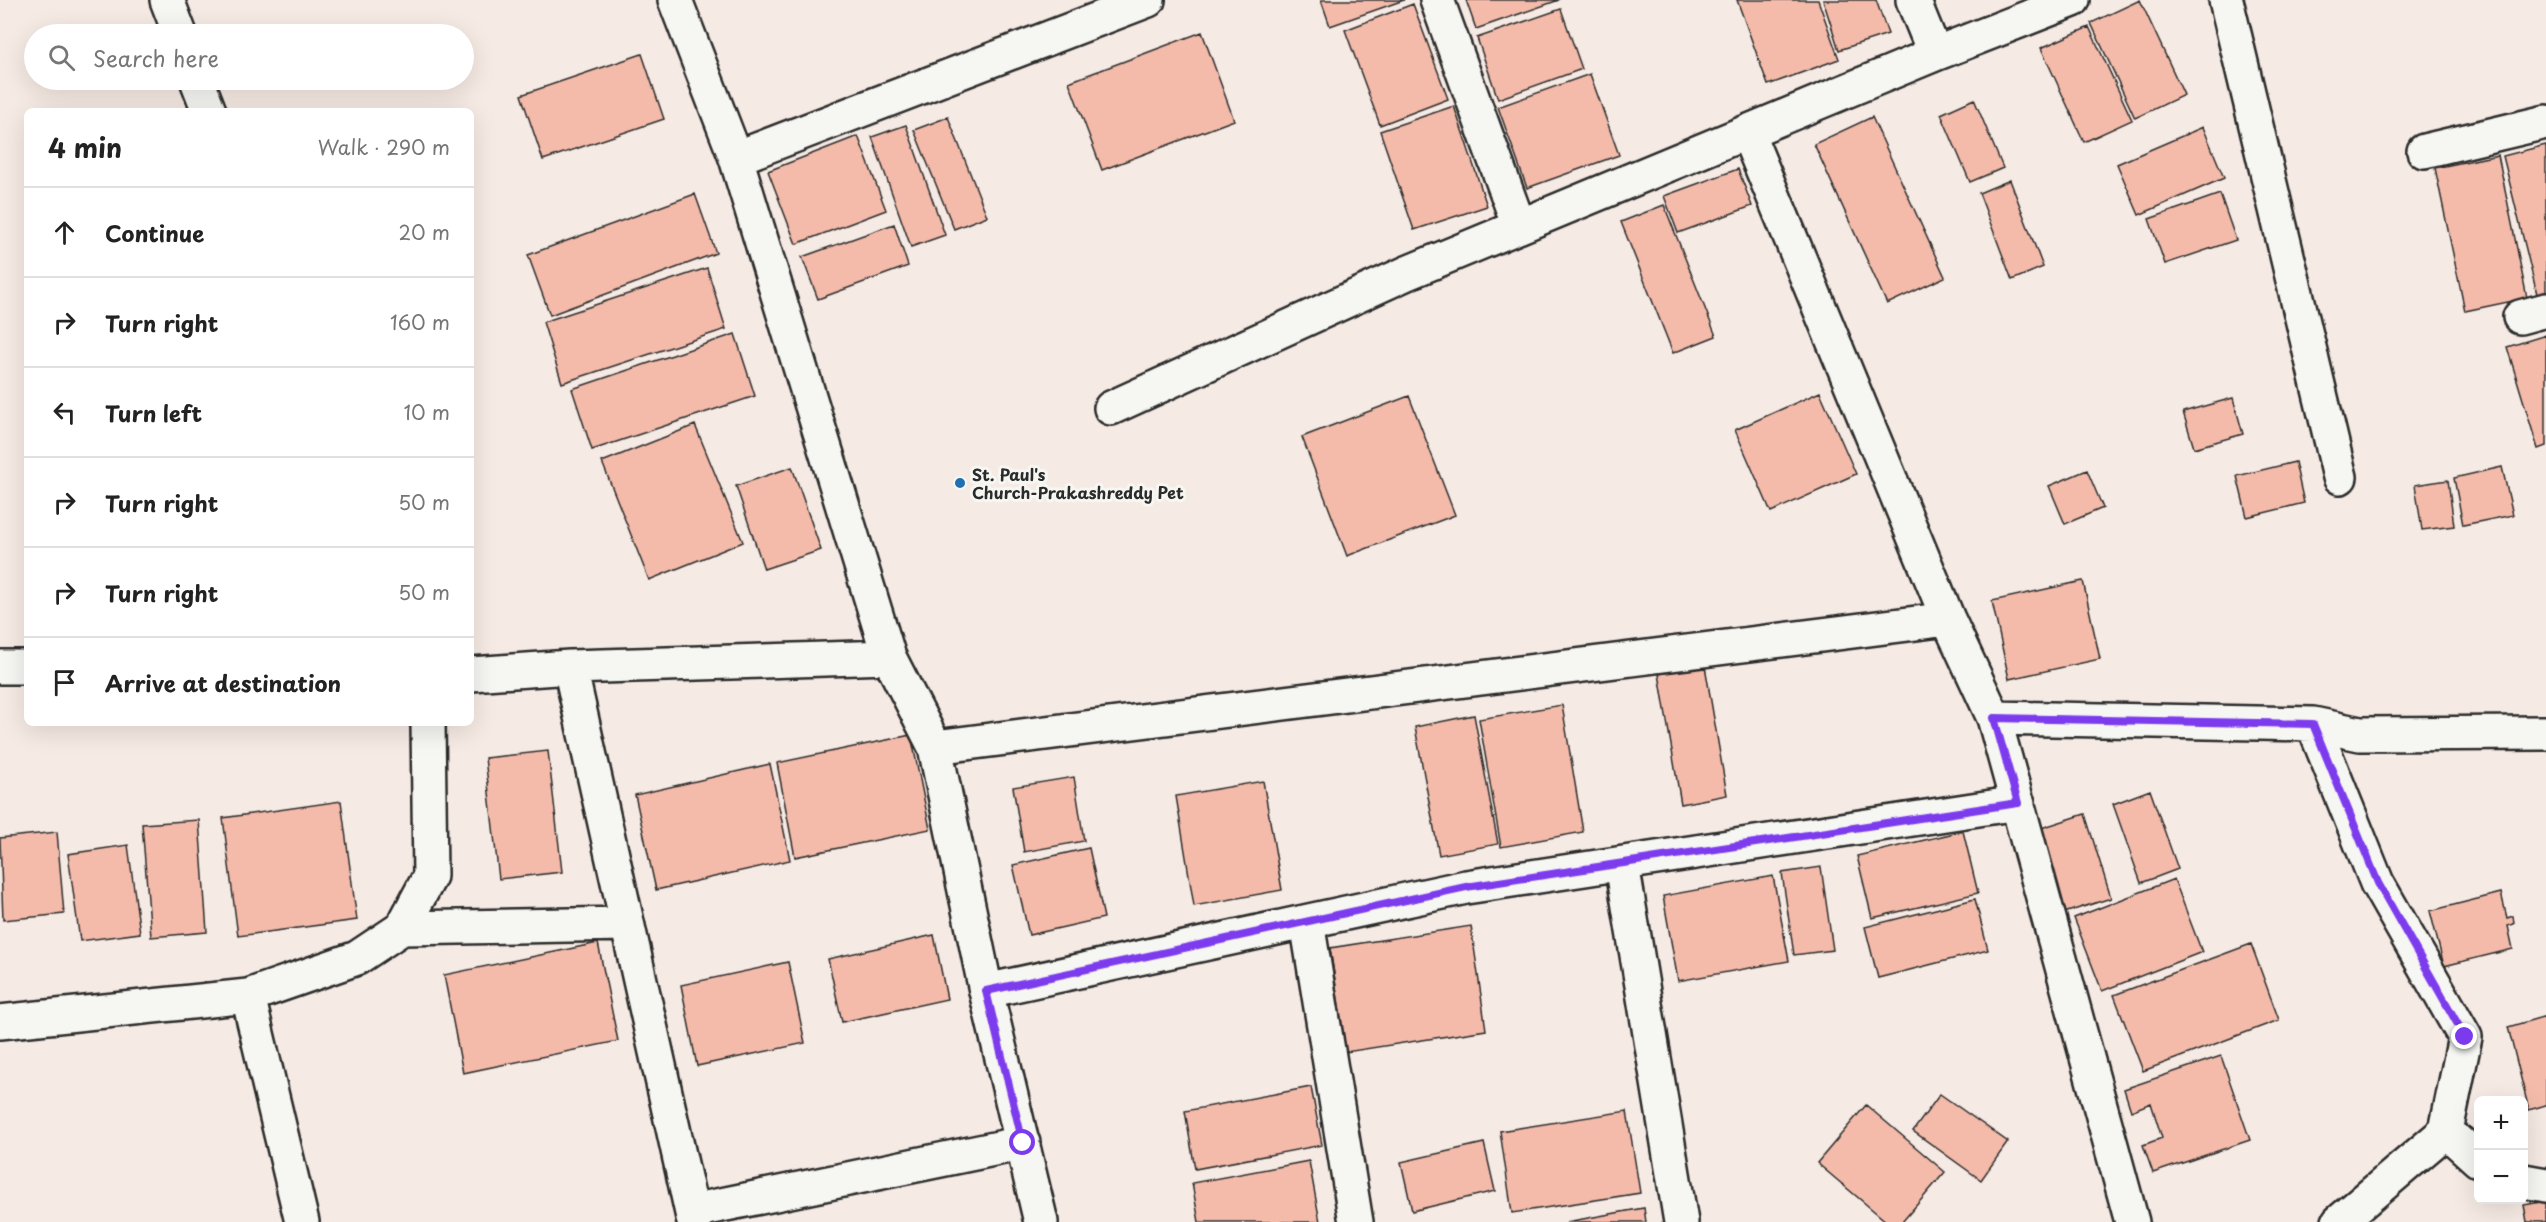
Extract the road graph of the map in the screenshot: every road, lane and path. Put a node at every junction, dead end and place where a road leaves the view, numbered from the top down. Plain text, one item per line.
1 (167, 0) edge
2 (675, 0) edge
3 (1148, 0) edge
4 (1437, 0) edge
5 (1913, 0) edge
6 (2073, 0) edge
7 (2226, 0) edge
8 (176, 24) edge
9 (1935, 54) junction
10 (201, 90) edge
11 (208, 108) edge
12 (2546, 122) edge
13 (1747, 132) junction
14 (2424, 151) dead end
15 (736, 158) junction
16 (1519, 226) junction
17 (1111, 408) dead end
18 (2340, 477) dead end
19 (1948, 620) junction
20 (889, 657) junction
21 (0, 667) edge
22 (24, 667) edge
23 (570, 667) junction
24 (474, 674) edge
25 (1994, 718) junction
26 (2313, 724) junction
27 (428, 726) edge
28 (2546, 733) edge
29 (935, 747) junction
30 (2018, 803) junction
31 (1622, 864) junction
32 (1307, 922) junction
33 (627, 924) junction
34 (402, 928) junction
35 (986, 991) junction
36 (248, 996) junction
37 (0, 1022) edge
38 (2446, 1131) junction
39 (1023, 1143) junction
40 (2474, 1156) edge
41 (2528, 1182) edge
42 (2546, 1185) edge
43 (693, 1216) edge
44 (302, 1222) edge
45 (1041, 1222) edge
46 (1356, 1222) edge
47 (1681, 1222) edge
48 (2132, 1222) edge
49 (2339, 1222) edge

1 - 8 street
2 - 15 street
3 - 15 street
4 - 16 street
5 - 9 street
6 - 9 street
7 - 18 street
9 - 13 street
10 - 11 street
12 - 14 street
13 - 16 street
13 - 19 street
15 - 20 street
16 - 17 street
19 - 25 street
19 - 29 street
20 - 23 street
20 - 29 street
21 - 22 street
23 - 24 street
23 - 33 street
25 - 26 street
25 - 30 street
26 - 28 street
26 - 38 street
27 - 34 street
29 - 35 street
30 - 31 street
30 - 48 street
31 - 32 street
31 - 47 street
32 - 35 street
32 - 46 street
33 - 34 street
33 - 43 street
34 - 36 street
35 - 39 street
36 - 37 street
36 - 44 street
38 - 40 street
38 - 49 street
39 - 43 street
39 - 45 street
41 - 42 street

